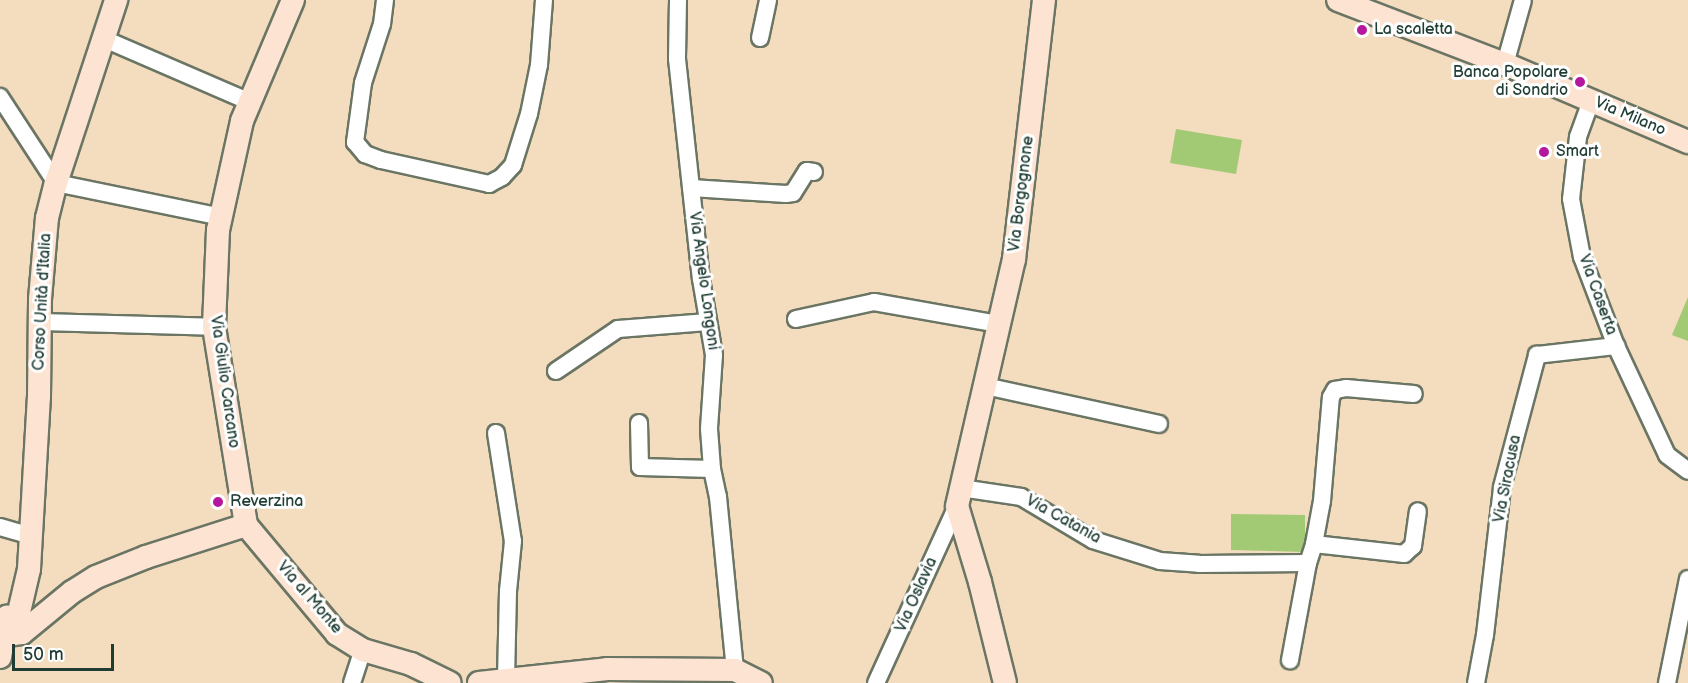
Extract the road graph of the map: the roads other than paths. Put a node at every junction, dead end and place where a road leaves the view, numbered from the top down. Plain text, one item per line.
1 (116, 0) edge
2 (293, 0) edge
3 (385, 0) edge
4 (544, 0) edge
5 (678, 0) edge
6 (768, 0) edge
7 (1044, 0) edge
8 (1338, 0) edge
9 (1523, 0) edge
10 (102, 38) junction
11 (760, 38) dead end
12 (1505, 64) junction
13 (0, 97) edge
14 (1591, 101) junction
15 (250, 102) junction
16 (1688, 142) edge
17 (814, 172) dead end
18 (56, 183) junction
19 (691, 188) junction
20 (221, 217) junction
21 (796, 319) dead end
22 (40, 321) junction
23 (708, 322) junction
24 (999, 324) junction
25 (213, 327) junction
26 (1616, 346) junction
27 (556, 371) dead end
28 (985, 386) junction
29 (1414, 394) dead end
30 (639, 423) dead end
31 (1159, 424) dead end
32 (496, 433) dead end
33 (712, 469) junction
34 (1688, 471) edge
35 (959, 497) junction
36 (1418, 511) dead end
37 (246, 525) junction
38 (0, 527) edge
39 (31, 536) junction
40 (1314, 544) junction
41 (1308, 563) junction
42 (1688, 579) edge
43 (1686, 601) edge
44 (18, 625) junction
45 (0, 657) edge
46 (1290, 660) dead end
47 (0, 667) edge
48 (735, 670) junction
49 (357, 671) edge
50 (506, 680) junction
51 (456, 682) edge
52 (479, 683) edge
53 (761, 683) edge
54 (876, 683) edge
55 (1005, 683) edge
56 (1476, 683) edge
57 (1667, 683) edge

1 - 10 main road, Corso Unità d'Italia
2 - 15 main road, Via Giulio Carcano
3 - 4 street
5 - 19 street, Via Angelo Longoni
6 - 11 street
7 - 24 main road, Via Borgognone
8 - 12 main road, Via Milano
9 - 12 street
10 - 15 street
10 - 18 main road, Corso Unità d'Italia
12 - 14 main road, Via Milano
13 - 18 street
14 - 16 main road, Via Milano
14 - 26 street, Via Caserta
15 - 20 main road, Via Giulio Carcano
17 - 19 street
18 - 20 street
18 - 22 main road, Corso Unità d'Italia
19 - 23 street, Via Angelo Longoni
20 - 25 main road, Via Giulio Carcano
21 - 24 street
22 - 25 street
22 - 39 main road, Corso Unità d'Italia
23 - 27 street
23 - 33 street, Via Angelo Longoni
24 - 28 main road, Via Borgognone
25 - 37 main road, Via Giulio Carcano
26 - 34 street, Via Caserta
26 - 56 street, Via Siracusa
28 - 31 street
28 - 35 main road, Via Borgognone
29 - 40 street
30 - 33 street
32 - 50 street
33 - 48 street, Via Angelo Longoni
35 - 41 street, Via Catania
35 - 54 street, Via Oslavia
35 - 55 main road
36 - 40 street
37 - 44 main road
37 - 49 main road, Via al Monte
38 - 39 street
39 - 44 main road, Corso Unità d'Italia
40 - 41 street
41 - 46 street
42 - 43 street
43 - 57 street
44 - 45 main road
44 - 47 main road
48 - 50 main road
48 - 53 main road
49 - 51 main road, Via al Monte
50 - 52 main road

